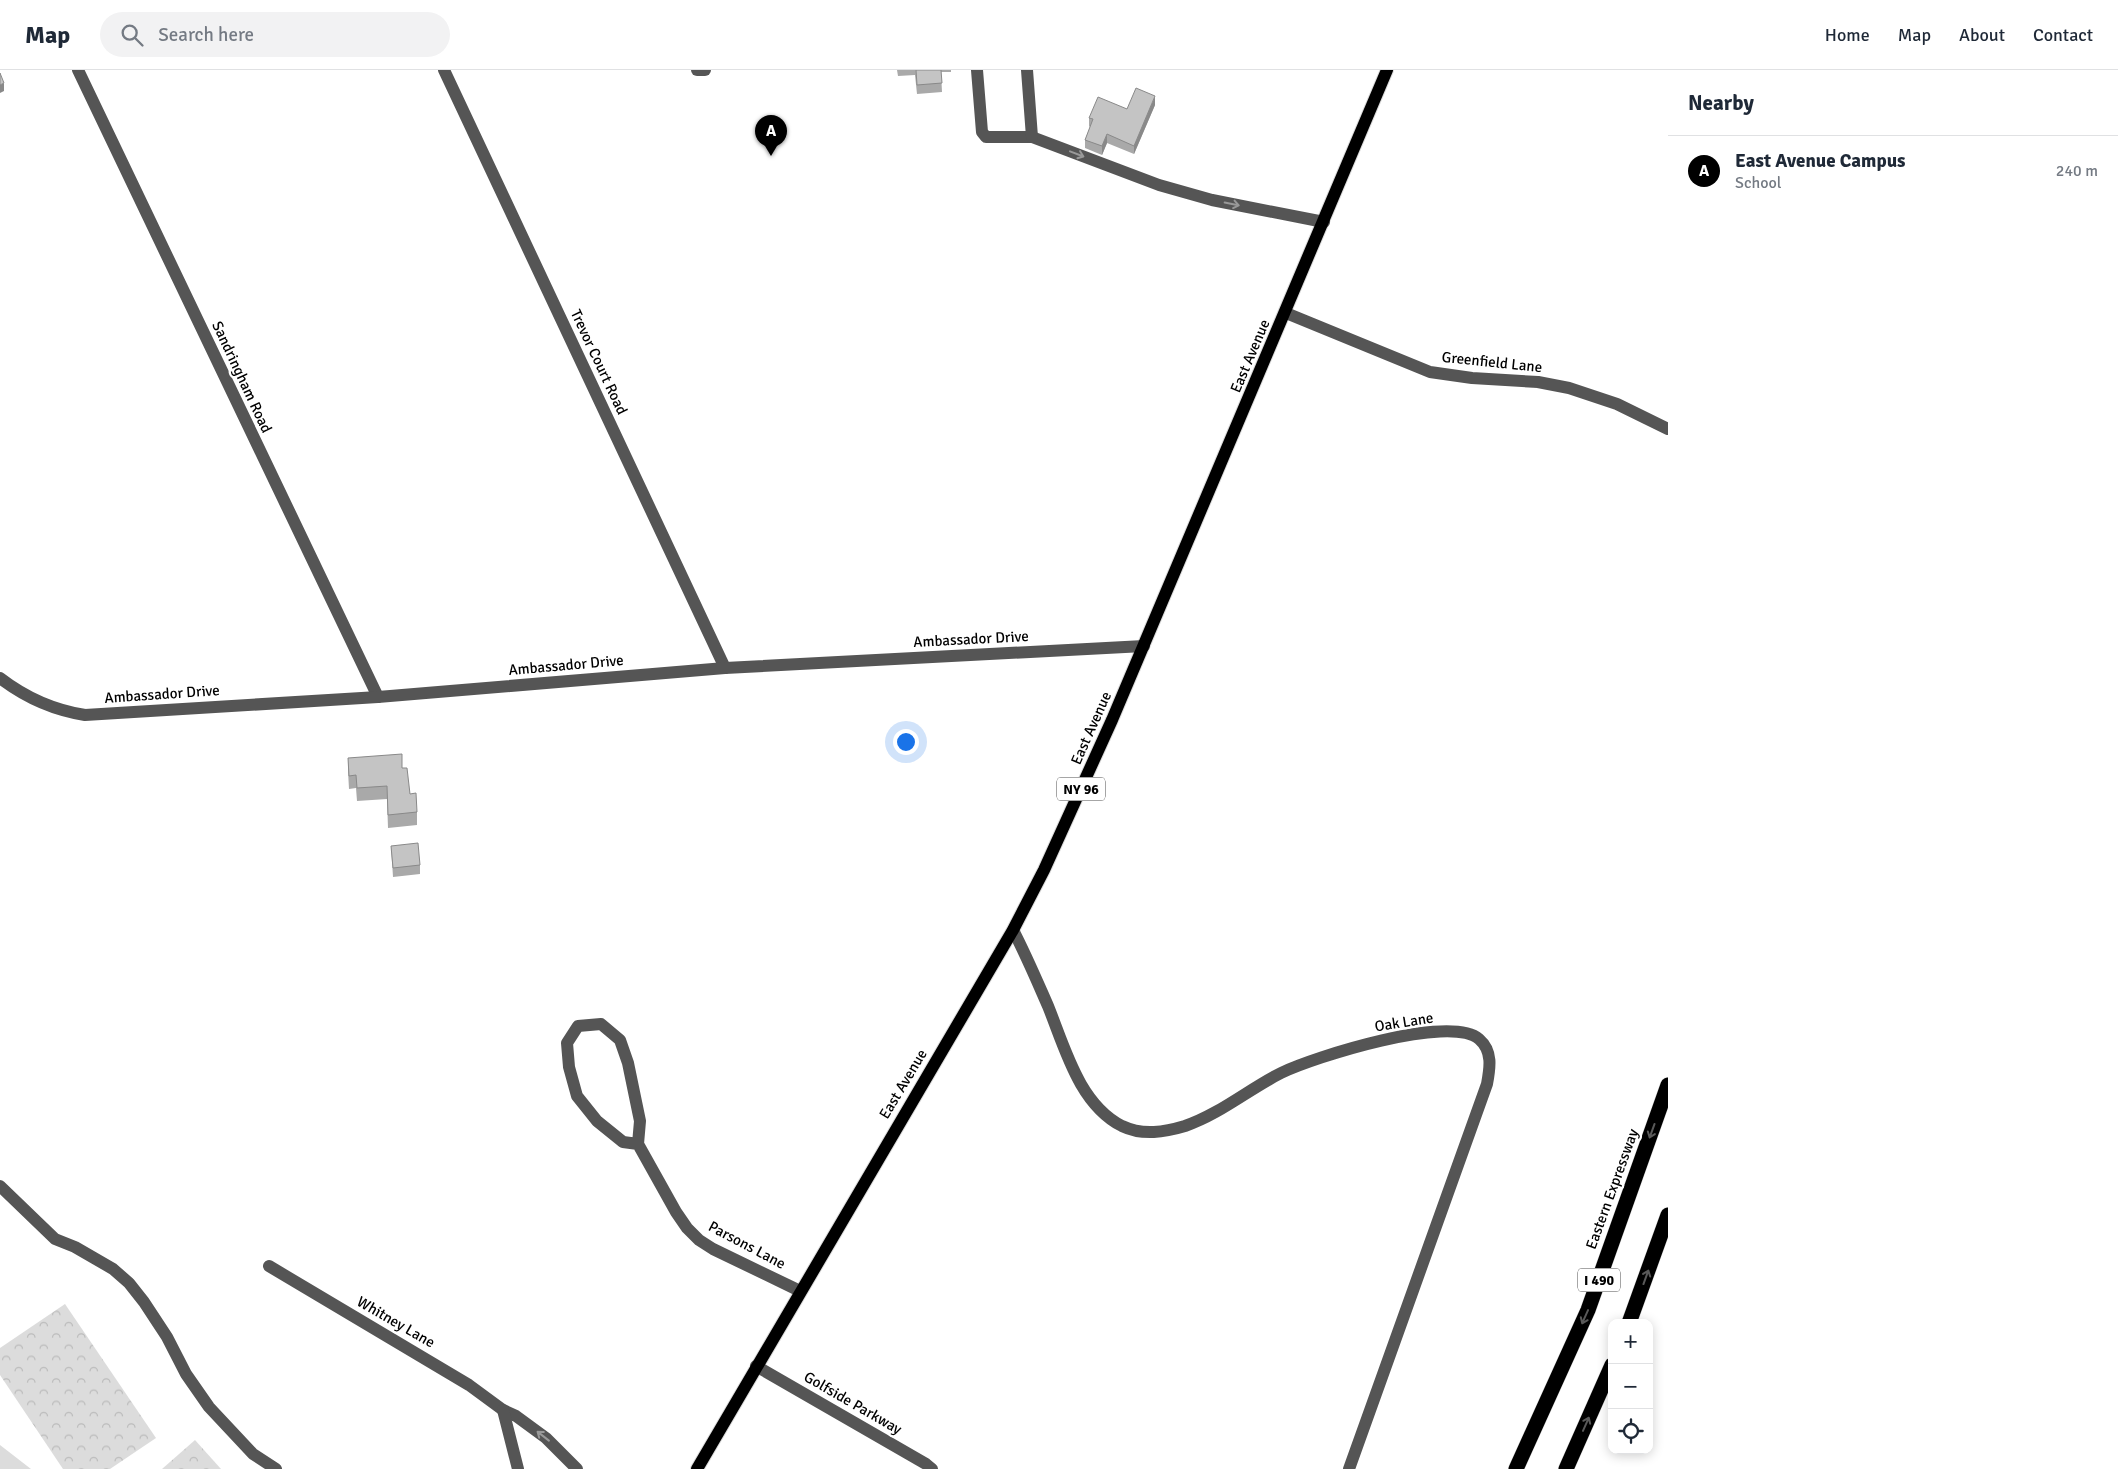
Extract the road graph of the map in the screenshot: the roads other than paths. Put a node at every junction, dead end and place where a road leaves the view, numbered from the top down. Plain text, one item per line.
1 (78, 70) edge
2 (444, 70) edge
3 (697, 70) edge
4 (704, 70) edge
5 (978, 70) edge
6 (1027, 70) edge
7 (1387, 70) edge
8 (1032, 137) junction
9 (1324, 222) junction
10 (1286, 313) junction
11 (1668, 429) edge
12 (1144, 646) junction
13 (725, 668) junction
14 (0, 678) edge
15 (378, 697) junction
16 (1013, 930) junction
17 (1668, 1085) edge
18 (638, 1144) junction
19 (0, 1186) edge
20 (1668, 1215) edge
21 (269, 1266) dead end
22 (800, 1291) junction
23 (1631, 1319) edge
24 (756, 1366) junction
25 (1608, 1374) edge
26 (503, 1410) junction
27 (276, 1469) edge
28 (518, 1469) edge
29 (577, 1469) edge
30 (697, 1469) edge
31 (932, 1469) edge
32 (1349, 1469) edge
33 (1516, 1469) edge
34 (1566, 1469) edge

1 - 15 street, Sandringham Road
2 - 13 street, Trevor Court Road
3 - 4 street
5 - 8 street
6 - 8 street
7 - 9 main road, East Avenue / NY 96
8 -> 9 street
9 - 10 main road, East Avenue / NY 96
10 - 11 street, Greenfield Lane
10 - 12 main road, East Avenue / NY 96
12 - 13 street, Ambassador Drive
12 - 16 main road, East Avenue / NY 96
13 - 15 street, Ambassador Drive
14 - 15 street, Ambassador Drive
16 - 22 main road, East Avenue / NY 96
16 - 32 street, Oak Lane
17 -> 33 highway, Eastern Expressway / I 490
18 - 18 street
18 - 22 street, Parsons Lane
19 - 27 street
23 -> 20 highway, I 490
21 - 26 street, Whitney Lane
22 - 24 main road, East Avenue / NY 96
24 - 30 main road, East Avenue / NY 96
24 - 31 street, Golfside Parkway
34 -> 25 highway
26 - 28 street
29 -> 26 street, Whitney Lane

